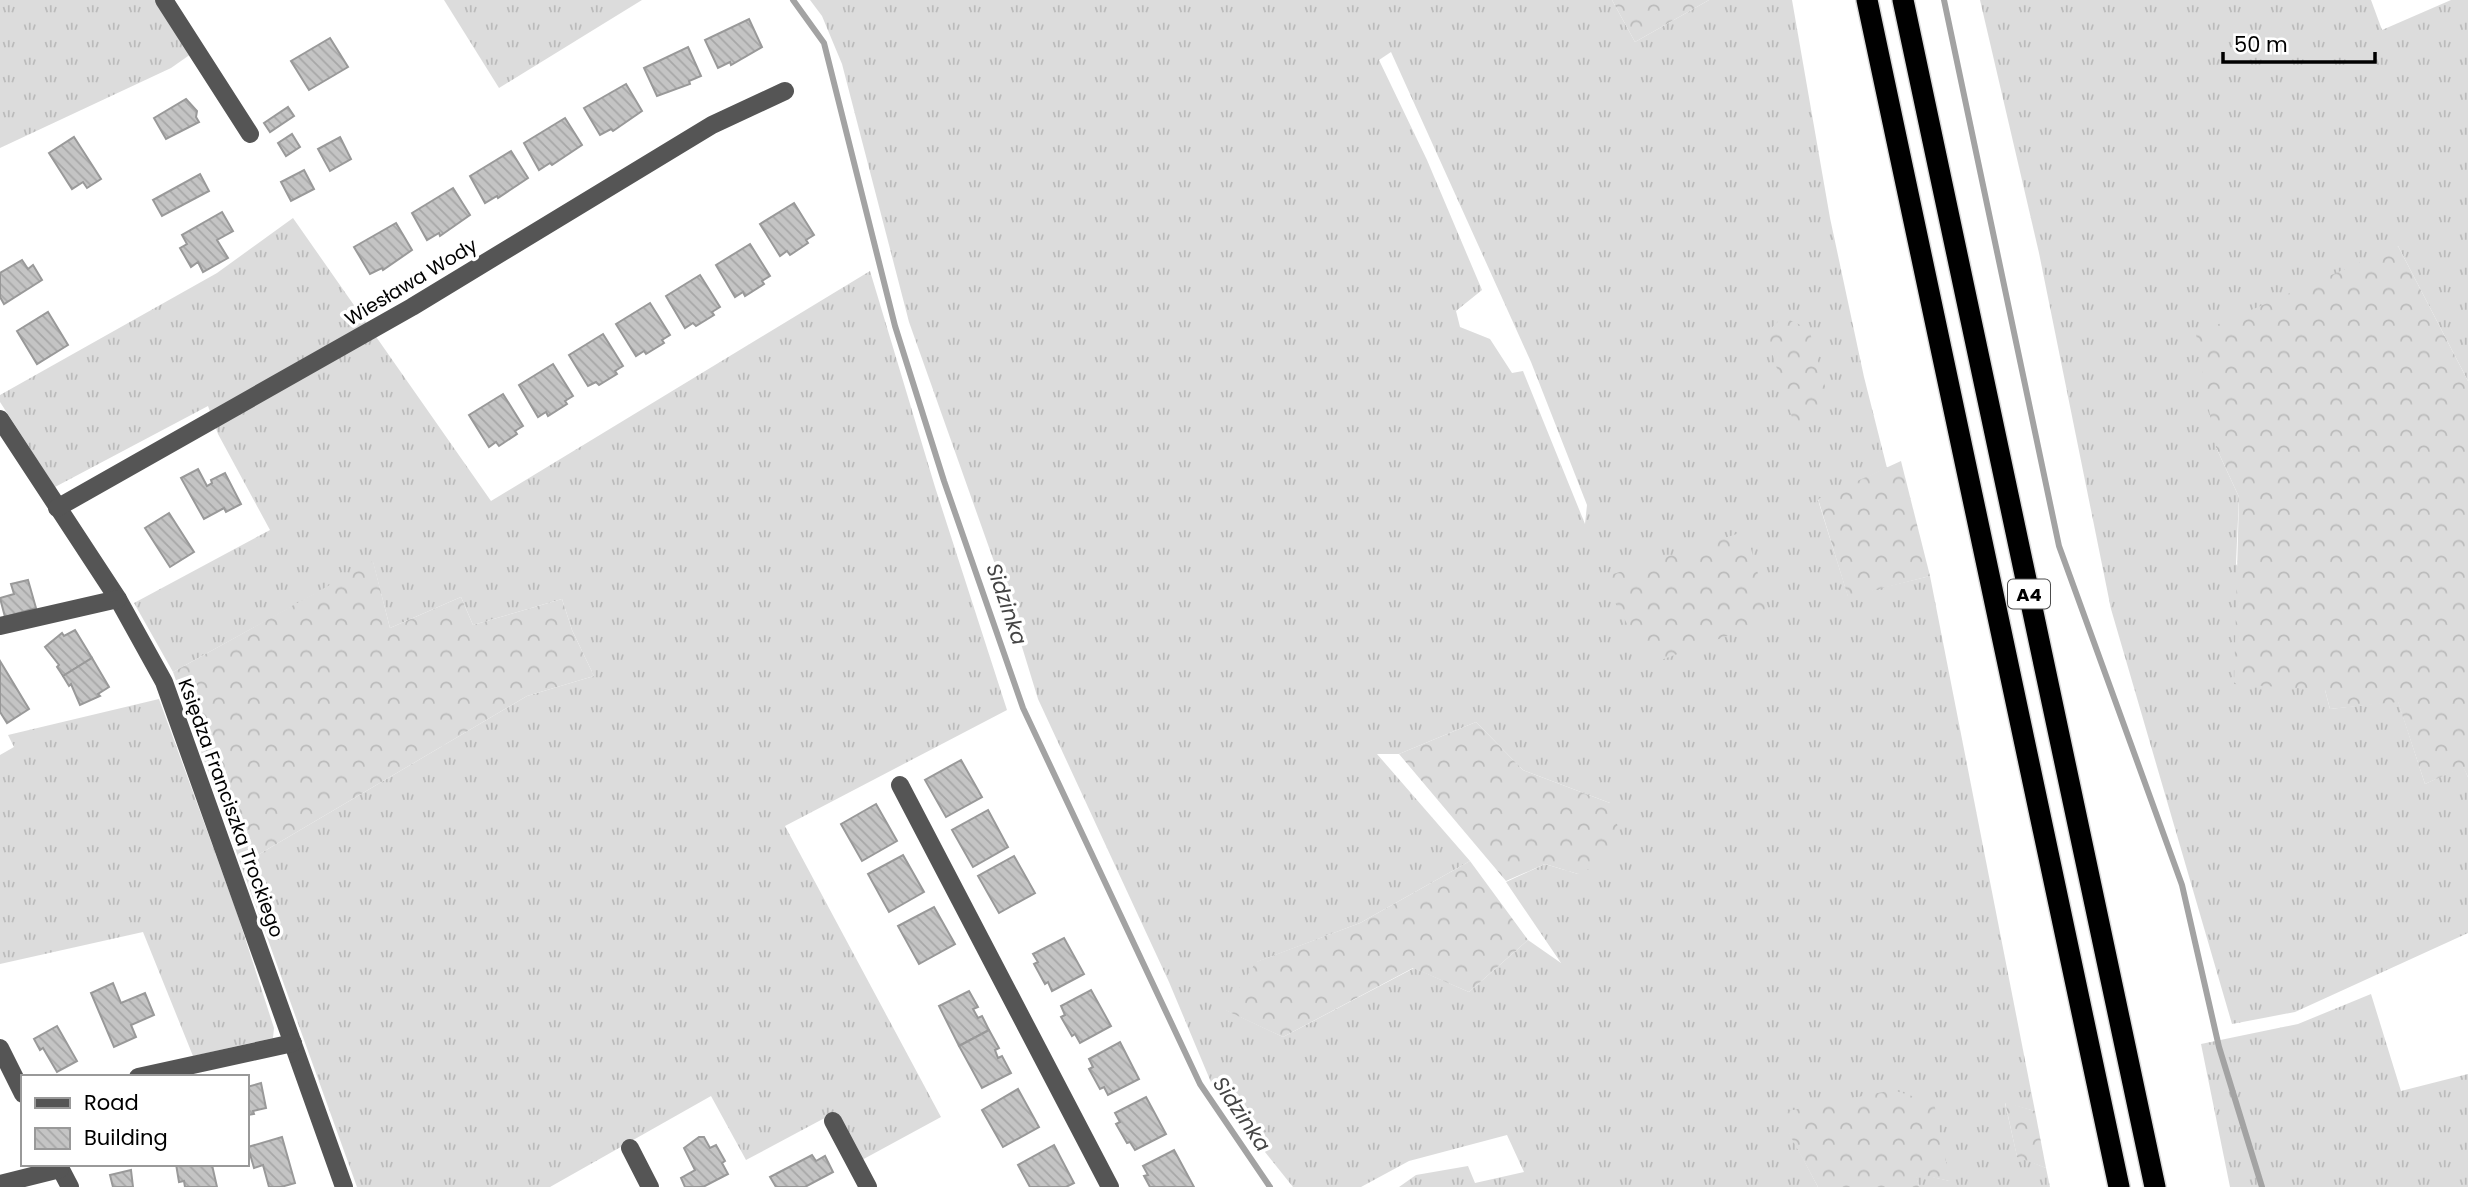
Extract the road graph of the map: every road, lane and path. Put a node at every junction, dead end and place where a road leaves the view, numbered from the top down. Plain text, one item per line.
1 (164, 0) edge
2 (1867, 0) edge
3 (1903, 0) edge
4 (785, 90) dead end
5 (250, 134) dead end
6 (0, 419) edge
7 (57, 508) junction
8 (118, 599) junction
9 (0, 626) edge
10 (900, 785) dead end
11 (293, 1043) junction
12 (0, 1048) edge
13 (147, 1075) edge
14 (21, 1090) edge
15 (833, 1121) dead end
16 (630, 1148) dead end
17 (59, 1166) edge
18 (0, 1184) edge
19 (69, 1187) edge
20 (344, 1187) edge
21 (650, 1187) edge
22 (868, 1187) edge
23 (1110, 1187) edge
24 (2119, 1187) edge
25 (2155, 1187) edge

1 - 5 street
2 - 24 highway, A4
3 - 25 highway, A4
4 - 7 street, Wiesława Wody
6 - 7 street, Księdza Franciszka Trockiego
7 - 8 street, Księdza Franciszka Trockiego
8 - 9 street
8 - 11 street, Księdza Franciszka Trockiego
10 - 23 street
11 - 13 street
11 - 20 street, Księdza Franciszka Trockiego
12 - 14 street
15 - 22 street
16 - 21 street
17 - 18 street
17 - 19 street

